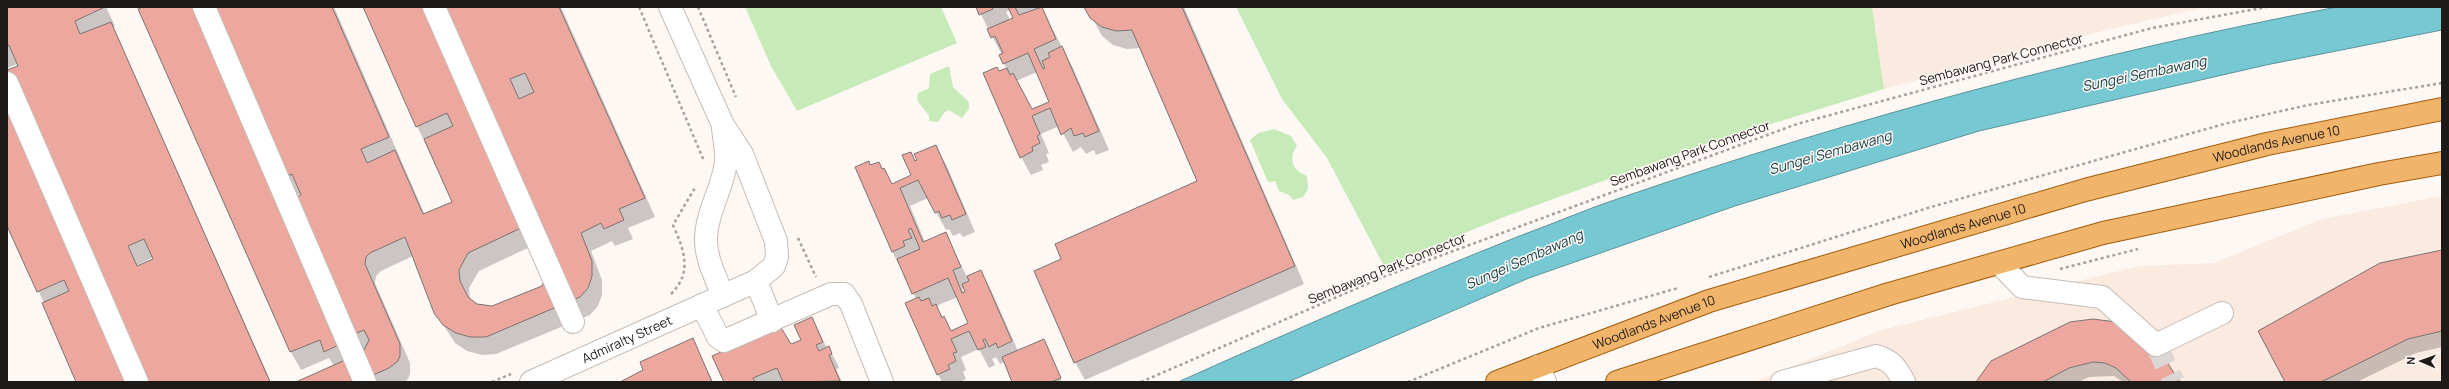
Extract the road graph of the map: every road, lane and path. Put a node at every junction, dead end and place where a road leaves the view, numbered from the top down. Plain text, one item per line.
1 (204, 7) edge
2 (434, 7) edge
3 (639, 7) edge
4 (670, 7) edge
5 (2267, 7) edge
6 (7, 83) edge
7 (2442, 109) edge
8 (723, 125) junction
9 (2442, 162) edge
10 (706, 167) dead end
11 (699, 180) dead end
12 (2000, 264) junction
13 (756, 280) junction
14 (670, 295) dead end
15 (723, 296) junction
16 (702, 305) junction
17 (2222, 313) dead end
18 (772, 321) junction
19 (573, 322) dead end
20 (1539, 328) dead end
21 (1541, 374) edge
22 (522, 377) edge
23 (1510, 380) edge
24 (1625, 380) edge
25 (137, 382) edge
26 (365, 382) edge
27 (492, 382) edge
28 (882, 382) edge
29 (1141, 382) edge
30 (1408, 382) edge
31 (1782, 382) edge
32 (1904, 382) edge

1 - 26 street
2 - 19 street
3 - 10 path
4 - 8 street, Admiralty Street
5 - 29 path, Sembawang Park Connector
6 - 25 street
7 - 21 main road, Woodlands Avenue 10
8 - 13 street, Admiralty Street
8 - 15 street, Admiralty Street
9 - 12 main road
11 - 14 path
12 - 17 street
12 - 24 main road
13 - 15 street, Admiralty Street
13 - 18 street
15 - 16 street, Admiralty Street
16 - 18 street
16 - 22 street, Admiralty Street
18 - 28 street
20 - 30 path
21 - 23 main road, Woodlands Avenue 10
22 - 27 path
31 - 32 street

